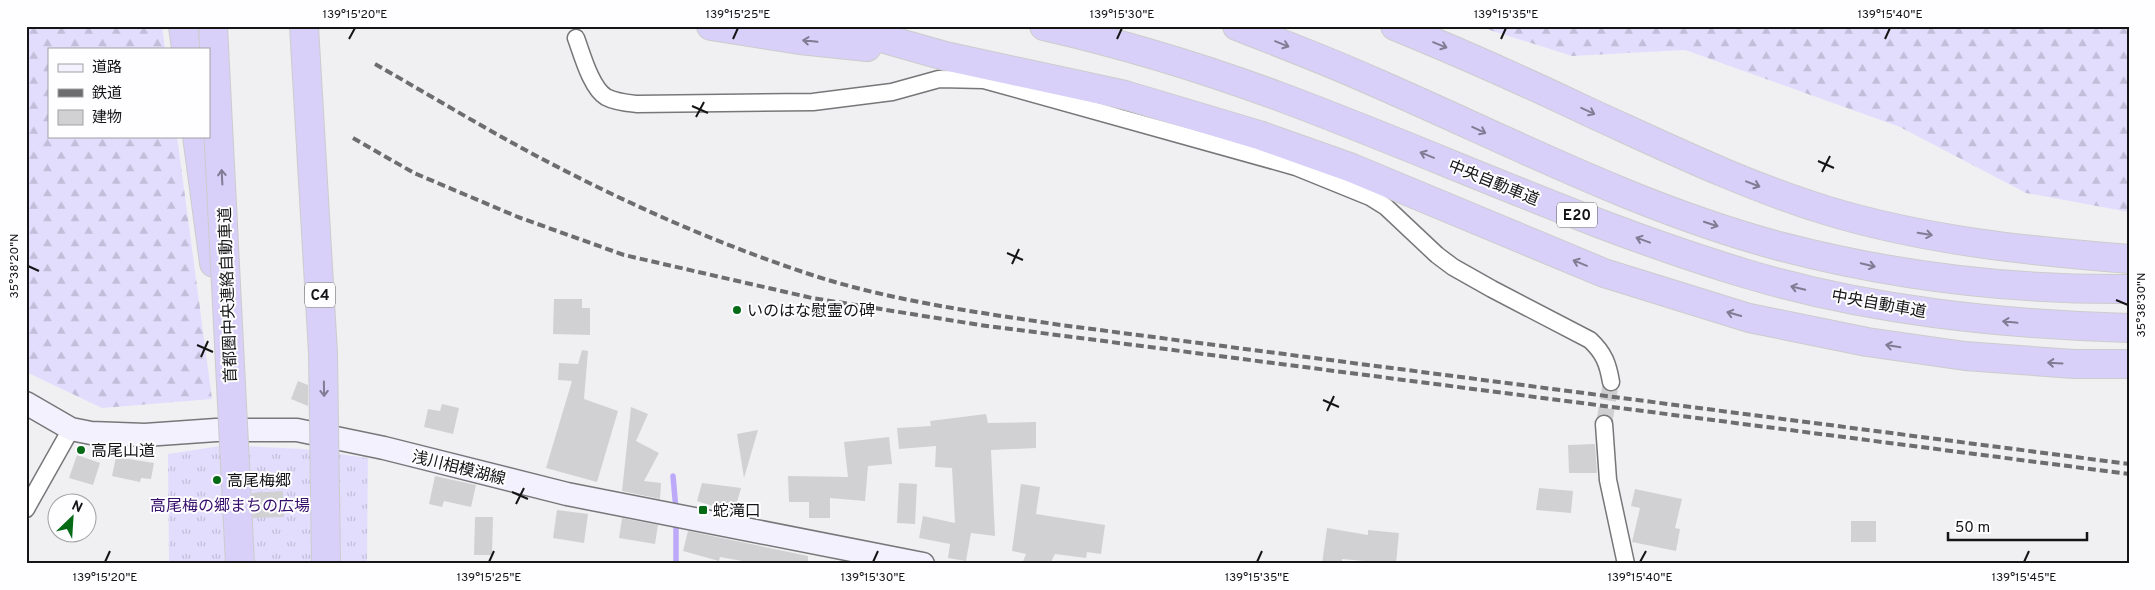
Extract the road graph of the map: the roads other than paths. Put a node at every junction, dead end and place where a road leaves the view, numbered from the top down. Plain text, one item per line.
1 (183, 26) edge
2 (213, 26) edge
3 (304, 26) edge
4 (321, 26) edge
5 (711, 26) edge
6 (839, 26) edge
7 (1044, 26) edge
8 (1237, 26) edge
9 (1395, 26) edge
10 (576, 38) dead end
11 (186, 48) edge
12 (945, 56) junction
13 (198, 138) edge
14 (2129, 259) edge
15 (2129, 289) edge
16 (2129, 328) edge
17 (323, 354) junction
18 (2116, 364) edge
19 (1611, 382) tunnel mouth
20 (230, 384) junction
21 (26, 403) edge
22 (1604, 424) tunnel mouth
23 (71, 429) junction
24 (26, 509) edge
25 (240, 564) edge
26 (326, 564) edge
27 (923, 564) edge
28 (1626, 564) edge

1 - 11 highway
20 -> 2 highway, 首都圏中央連絡自動車道, bridge
3 - 17 highway, C4, bridge
4 - 17 highway, bridge
12 -> 5 highway
6 - 12 highway
16 -> 7 highway, 中央自動車道 / E20
8 -> 15 highway, E20
9 -> 14 highway
10 - 19 street
18 -> 12 highway
13 - 20 highway, bridge
17 -> 26 highway, C4, bridge
20 - 25 highway, 首都圏中央連絡自動車道, bridge
21 - 23 main road, 浅川相模湖線
22 - 28 street
23 - 24 street
23 - 27 main road, 浅川相模湖線

